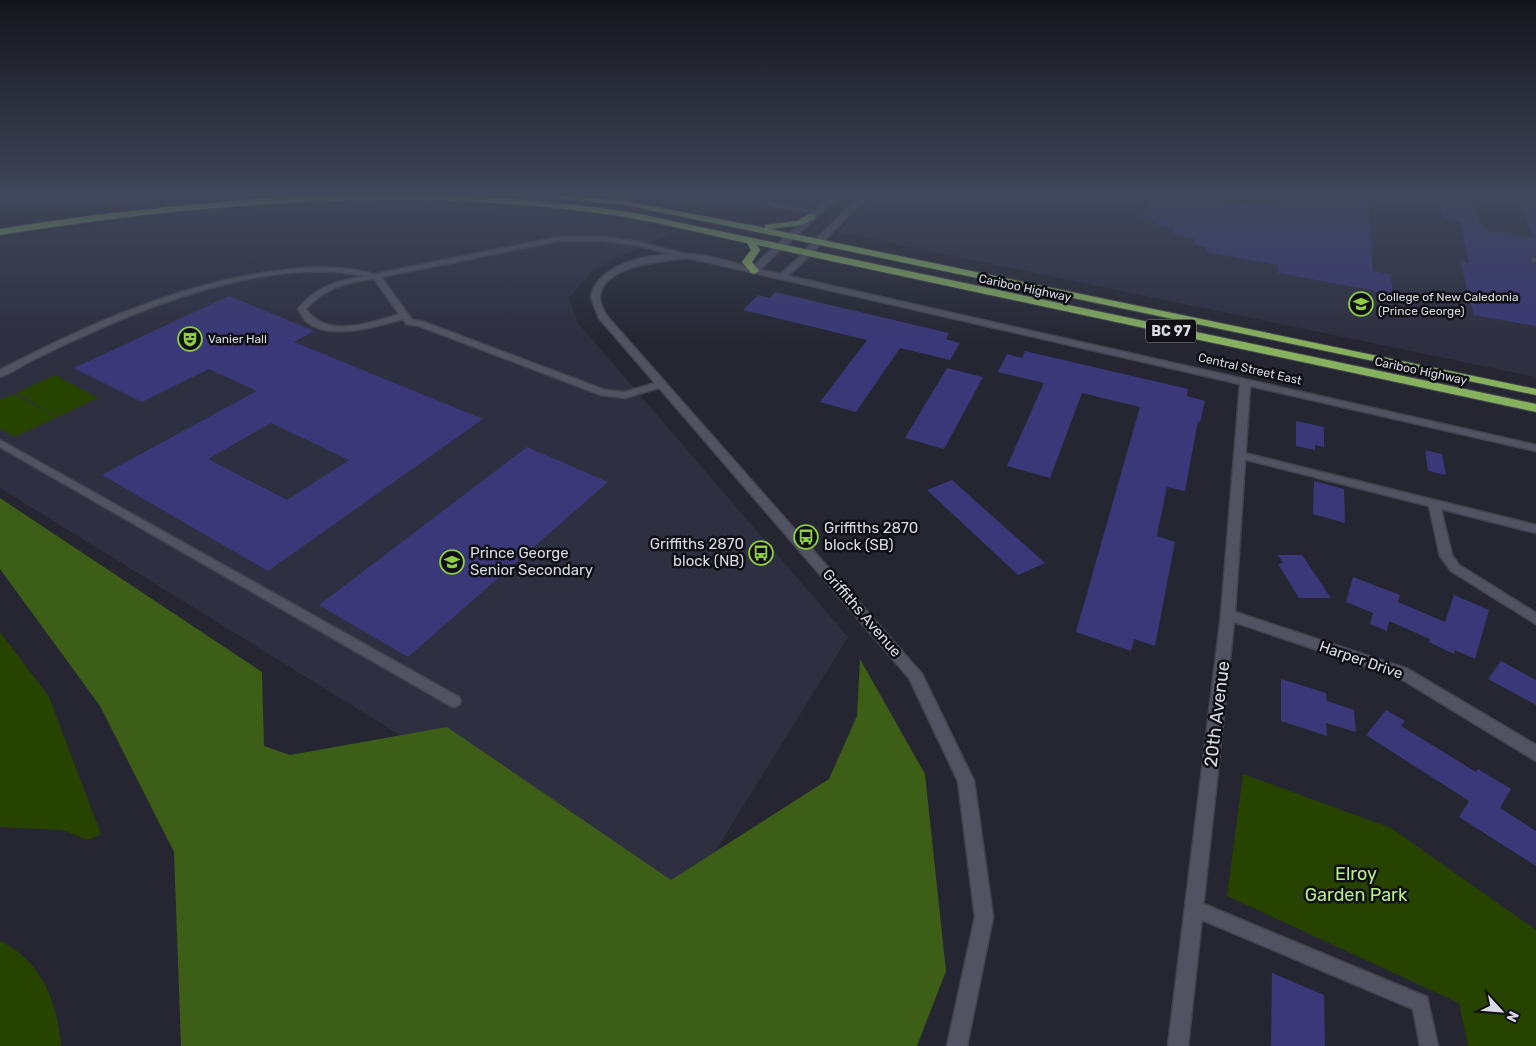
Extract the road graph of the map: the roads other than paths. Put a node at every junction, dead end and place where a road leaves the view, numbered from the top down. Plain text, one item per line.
1 (526, 244) edge
2 (638, 244) edge
3 (752, 244) edge
4 (759, 244) edge
5 (783, 244) edge
6 (815, 244) edge
7 (831, 244) edge
8 (778, 248) junction
9 (806, 254) junction
10 (689, 256) junction
11 (754, 271) junction
12 (377, 277) junction
13 (782, 277) junction
14 (403, 316) junction
15 (0, 374) edge
16 (1245, 382) junction
17 (662, 384) junction
18 (1536, 392) edge
19 (1536, 408) edge
20 (0, 442) edge
21 (1536, 448) edge
22 (1240, 455) junction
23 (1434, 503) junction
24 (1536, 529) edge
25 (1228, 615) junction
26 (1536, 619) edge
27 (454, 701) dead end
28 (1536, 754) edge
29 (1194, 908) junction
30 (957, 1046) edge
31 (1178, 1046) edge
32 (1429, 1046) edge

1 - 12 lane
2 - 10 lane
3 - 11 highway
4 - 8 highway, Cariboo Highway / BC 97
5 - 8 street
6 - 9 street
7 - 18 highway, Cariboo Highway / BC 97
8 - 9 highway, Cariboo Highway / BC 97
8 - 11 street
9 - 13 street
9 - 19 highway, Cariboo Highway / BC 97
10 - 11 street, Griffiths Avenue
10 - 17 street, Griffiths Avenue
11 - 13 street, Griffiths Avenue
12 - 14 lane
12 - 14 lane
12 - 15 lane
13 - 16 street, Central Street East
14 - 17 lane
16 - 21 street, Central Street East
16 - 22 street, 20th Avenue
17 - 30 street, Griffiths Avenue
20 - 27 lane
22 - 23 lane
22 - 25 street, 20th Avenue
23 - 24 lane
23 - 26 lane
25 - 28 street, Harper Drive
25 - 29 street, 20th Avenue
29 - 31 street, 20th Avenue
29 - 32 lane

